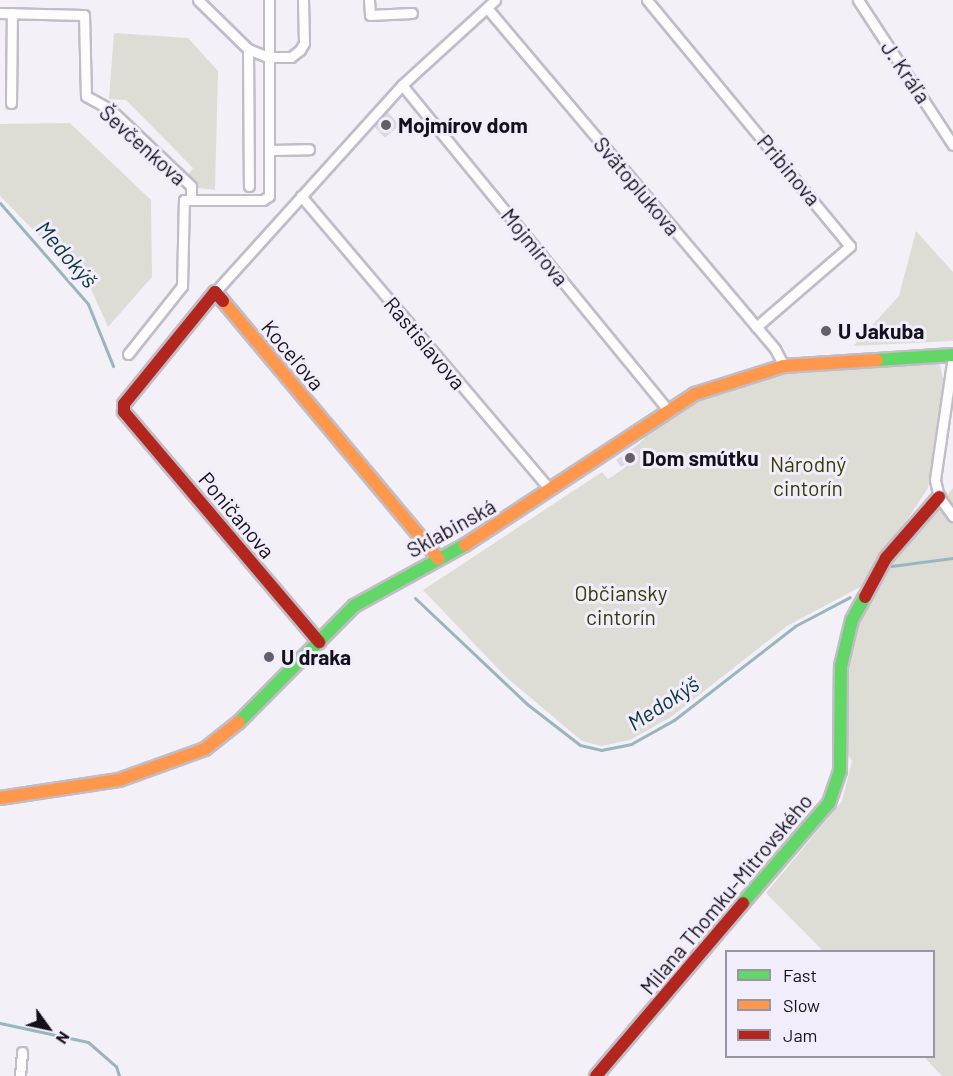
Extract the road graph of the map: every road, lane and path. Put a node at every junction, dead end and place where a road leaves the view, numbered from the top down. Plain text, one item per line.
1 (198, 0) edge
2 (269, 0) edge
3 (303, 0) edge
4 (369, 0) edge
5 (495, 0) edge
6 (647, 0) edge
7 (858, 0) edge
8 (487, 8) junction
9 (0, 13) edge
10 (12, 13) junction
11 (412, 13) dead end
12 (248, 50) junction
13 (268, 57) junction
14 (402, 85) junction
15 (11, 103) dead end
16 (953, 145) edge
17 (309, 149) dead end
18 (270, 150) junction
19 (249, 186) dead end
20 (301, 196) junction
21 (188, 200) junction
22 (215, 292) junction
23 (756, 327) junction
24 (128, 354) dead end
25 (953, 356) edge
26 (784, 366) junction
27 (667, 409) junction
28 (550, 490) junction
29 (939, 497) junction
30 (953, 516) edge
31 (438, 559) junction
32 (319, 642) junction
33 (0, 798) edge
34 (22, 1052) dead end
35 (20, 1076) edge
36 (596, 1076) edge

1 - 12 street
2 - 13 street
3 - 13 street
4 - 11 street
5 - 8 street
6 - 23 street, Pribinova
7 - 16 street, J. Kráľa
8 - 14 street
8 - 23 street, Svätoplukova
9 - 10 street
10 - 15 street
10 - 21 street, Ševčenkova
12 - 13 street
12 - 19 street
13 - 18 street
14 - 20 street
14 - 27 street, Mojmírova
17 - 18 street
18 - 21 street
20 - 22 street
20 - 28 street, Rastislavova
21 - 24 street, Ševčenkova
22 - 31 street, Koceľova
22 - 32 street, Poničanova
23 - 26 street, Svätoplukova
25 - 26 street, Sklabinská
25 - 29 street
26 - 27 street, Sklabinská
27 - 28 street, Sklabinská
28 - 31 street, Sklabinská
29 - 30 street
29 - 36 street, Milana Thomku-Mitrovského
31 - 32 street, Sklabinská
32 - 33 street, Sklabinská
34 - 35 street

